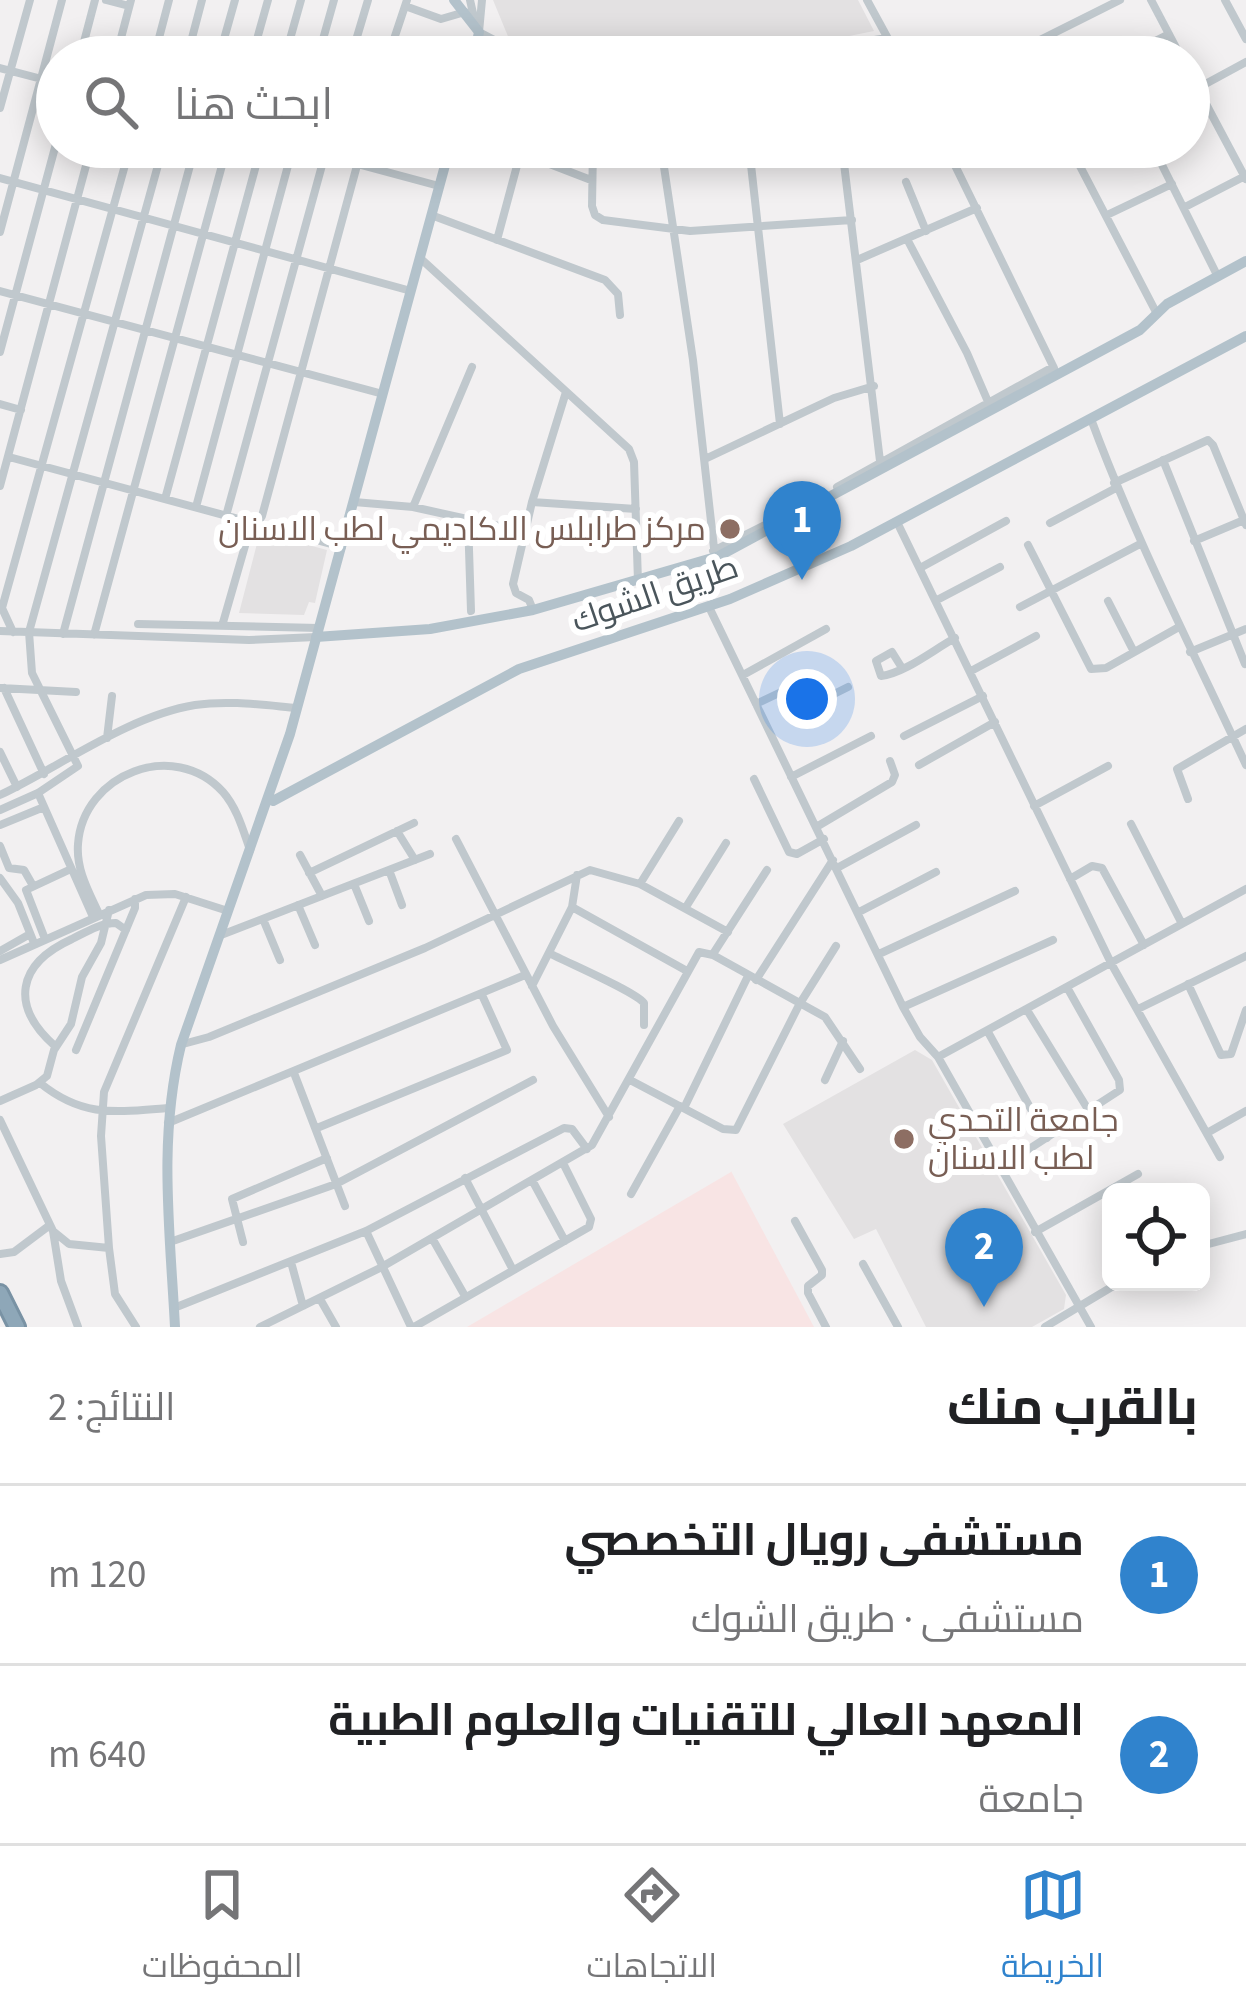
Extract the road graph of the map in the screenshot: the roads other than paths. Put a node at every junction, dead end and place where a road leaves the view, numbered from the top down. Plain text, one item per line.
1 (29, 0) edge
2 (62, 0) edge
3 (95, 0) edge
4 (106, 0) edge
5 (169, 0) edge
6 (202, 0) edge
7 (235, 0) edge
8 (268, 0) edge
9 (301, 0) edge
10 (334, 0) edge
11 (368, 0) edge
12 (455, 0) edge
13 (482, 0) edge
14 (867, 0) edge
15 (1120, 0) edge
16 (1150, 0) edge
17 (1225, 0) edge
18 (407, 2) edge
19 (130, 3) edge
20 (468, 6) edge
21 (477, 28) junction
22 (1169, 34) joint
23 (52, 36) edge
24 (86, 36) edge
25 (121, 36) edge
26 (160, 36) edge
27 (193, 36) edge
28 (225, 36) edge
29 (258, 36) edge
30 (291, 36) edge
31 (324, 36) edge
32 (357, 36) edge
33 (395, 36) edge
34 (477, 36) edge
35 (491, 36) edge
36 (886, 36) edge
37 (1054, 36) edge
38 (1165, 36) edge
39 (1246, 39) edge
40 (1246, 62) edge
41 (5, 69) edge
42 (36, 78) edge
43 (1210, 82) edge
44 (36, 97) edge
45 (0, 108) edge
46 (1210, 111) edge
47 (50, 168) edge
48 (86, 168) edge
49 (124, 168) edge
50 (157, 168) edge
51 (189, 168) edge
52 (222, 168) edge
53 (255, 168) edge
54 (288, 168) edge
55 (321, 168) edge
56 (356, 168) edge
57 (372, 168) edge
58 (444, 168) edge
59 (516, 168) edge
60 (563, 168) edge
61 (591, 168) edge
62 (664, 168) edge
63 (752, 168) edge
64 (845, 168) edge
65 (957, 168) edge
66 (1081, 168) edge
67 (1164, 168) edge
68 (1245, 177) edge
69 (0, 178) edge
70 (591, 180) junction
71 (13, 181) junction
72 (906, 182) dead end
73 (1172, 184) junction
74 (439, 186) junction
75 (44, 190) junction
76 (78, 199) junction
77 (1184, 207) junction
78 (977, 208) junction
79 (113, 209) junction
80 (431, 215) junction
81 (1107, 215) junction
82 (143, 217) junction
83 (852, 220) junction
84 (174, 226) junction
85 (758, 227) junction
86 (926, 230) junction
87 (674, 231) junction
88 (0, 232) edge
89 (205, 235) junction
90 (907, 239) junction
91 (497, 240) junction
92 (235, 243) junction
93 (266, 251) junction
94 (420, 258) junction
95 (296, 260) junction
96 (857, 260) junction
97 (1246, 261) edge
98 (330, 269) junction
99 (1218, 277) junction
100 (0, 291) edge
101 (411, 291) junction
102 (16, 295) junction
103 (50, 304) junction
104 (85, 314) junction
105 (1157, 314) junction
106 (620, 315) dead end
107 (114, 321) junction
108 (147, 330) junction
109 (1246, 336) edge
110 (176, 338) junction
111 (207, 346) junction
112 (0, 352) edge
113 (236, 355) junction
114 (268, 363) junction
115 (472, 367) dead end
116 (1055, 371) junction
117 (303, 373) junction
118 (874, 386) junction
119 (566, 392) junction
120 (383, 394) junction
121 (0, 404) edge
122 (990, 407) junction
123 (21, 410) junction
124 (1090, 418) junction
125 (780, 424) junction
126 (9, 458) junction
127 (705, 459) junction
128 (1163, 460) junction
129 (43, 466) junction
130 (881, 466) junction
131 (75, 475) junction
132 (105, 483) junction
133 (0, 486) edge
134 (1116, 486) junction
135 (136, 491) junction
136 (165, 499) junction
137 (354, 502) junction
138 (532, 502) junction
139 (413, 507) junction
140 (196, 508) junction
141 (636, 509) junction
142 (226, 516) junction
143 (468, 519) junction
144 (1006, 521) dead end
145 (897, 522) junction
146 (1050, 523) dead end
147 (1245, 523) edge
148 (256, 524) junction
149 (526, 532) junction
150 (1194, 541) junction
151 (1142, 542) junction
152 (1028, 545) dead end
153 (342, 547) junction
154 (714, 554) junction
155 (1000, 567) dead end
156 (920, 568) junction
157 (638, 581) junction
158 (1050, 591) junction
159 (937, 600) junction
160 (1108, 601) dead end
161 (1, 605) edge
162 (710, 607) junction
163 (1020, 607) dead end
164 (533, 610) junction
165 (471, 611) dead end
166 (137, 624) dead end
167 (222, 626) junction
168 (1179, 627) junction
169 (826, 629) dead end
170 (1246, 629) edge
171 (0, 631) edge
172 (13, 632) junction
173 (29, 632) junction
174 (318, 632) junction
175 (63, 634) junction
176 (1233, 634) junction
177 (94, 635) junction
178 (1036, 636) dead end
179 (955, 638) junction
180 (1134, 652) junction
181 (1190, 652) junction
182 (1245, 664) edge
183 (902, 668) dead end
184 (971, 671) junction
185 (742, 675) junction
186 (848, 687) dead end
187 (2, 688) edge
188 (42, 690) junction
189 (76, 692) dead end
190 (112, 696) dead end
191 (983, 696) junction
192 (756, 704) junction
193 (297, 708) junction
194 (995, 722) junction
195 (1246, 729) edge
196 (1232, 735) junction
197 (871, 736) dead end
198 (904, 736) dead end
199 (107, 738) junction
200 (0, 752) edge
201 (76, 758) junction
202 (890, 761) dead end
203 (919, 765) dead end
204 (1246, 765) edge
205 (1108, 766) dead end
206 (44, 774) junction
207 (791, 777) junction
208 (754, 779) dead end
209 (17, 787) junction
210 (38, 793) junction
211 (0, 795) edge
212 (1188, 799) dead end
213 (271, 800) junction
214 (1034, 806) junction
215 (44, 807) junction
216 (0, 810) edge
217 (679, 821) dead end
218 (414, 823) dead end
219 (1130, 824) dead end
220 (0, 825) edge
221 (916, 825) dead end
222 (818, 826) junction
223 (397, 831) junction
224 (456, 839) dead end
225 (824, 839) junction
226 (725, 843) dead end
227 (0, 846) edge
228 (250, 852) junction
229 (430, 854) dead end
230 (300, 855) dead end
231 (415, 860) junction
232 (835, 864) junction
233 (70, 869) junction
234 (245, 869) junction
235 (388, 870) junction
236 (767, 870) dead end
237 (2, 871) edge
238 (936, 872) dead end
239 (309, 873) junction
240 (577, 875) junction
241 (1070, 879) junction
242 (32, 884) junction
243 (354, 884) junction
244 (640, 884) junction
245 (1246, 889) edge
246 (1015, 891) dead end
247 (322, 896) junction
248 (186, 897) junction
249 (135, 899) junction
250 (402, 904) dead end
251 (298, 905) junction
252 (686, 907) junction
253 (572, 908) junction
254 (230, 912) junction
255 (859, 913) junction
256 (101, 914) junction
257 (495, 917) junction
258 (263, 919) junction
259 (108, 922) junction
260 (369, 922) dead end
261 (1182, 924) junction
262 (126, 930) junction
263 (728, 932) junction
264 (221, 935) junction
265 (45, 938) junction
266 (32, 939) junction
267 (1053, 940) dead end
268 (315, 945) dead end
269 (1144, 945) junction
270 (836, 946) dead end
271 (0, 951) edge
272 (549, 953) junction
273 (878, 954) junction
274 (713, 955) junction
275 (1246, 956) edge
276 (280, 960) dead end
277 (0, 961) edge
278 (1112, 964) junction
279 (687, 971) junction
280 (525, 975) junction
281 (752, 978) junction
282 (1188, 984) junction
283 (532, 987) junction
284 (1068, 988) junction
285 (482, 995) junction
286 (799, 1005) junction
287 (903, 1007) junction
288 (1138, 1009) junction
289 (93, 1010) junction
290 (1028, 1010) junction
291 (1246, 1010) edge
292 (74, 1012) junction
293 (644, 1025) dead end
294 (988, 1032) junction
295 (843, 1041) junction
296 (181, 1045) junction
297 (56, 1047) junction
298 (76, 1051) dead end
299 (938, 1057) junction
300 (860, 1069) dead end
301 (294, 1073) junction
302 (825, 1080) dead end
303 (533, 1081) dead end
304 (630, 1081) junction
305 (40, 1083) junction
306 (0, 1101) edge
307 (682, 1107) junction
308 (168, 1108) junction
309 (1089, 1111) junction
310 (1246, 1111) edge
311 (100, 1113) junction
312 (609, 1117) junction
313 (0, 1121) edge
314 (166, 1124) junction
315 (317, 1128) junction
316 (1207, 1133) junction
317 (1047, 1138) junction
318 (587, 1149) junction
319 (1220, 1157) dead end
320 (327, 1158) junction
321 (563, 1163) junction
322 (1000, 1168) junction
323 (1138, 1174) dead end
324 (465, 1178) junction
325 (532, 1180) junction
326 (337, 1184) junction
327 (631, 1194) dead end
328 (345, 1206) dead end
329 (483, 1209) junction
330 (236, 1219) junction
331 (795, 1222) dead end
332 (51, 1228) junction
333 (366, 1231) junction
334 (1035, 1232) junction
335 (1246, 1234) edge
336 (432, 1238) junction
337 (565, 1241) junction
338 (243, 1242) dead end
339 (168, 1243) junction
340 (1210, 1244) edge
341 (109, 1248) junction
342 (0, 1254) edge
343 (291, 1262) junction
344 (863, 1264) dead end
345 (380, 1268) junction
346 (514, 1270) junction
347 (1105, 1291) edge
348 (0, 1293) edge
349 (464, 1296) junction
350 (320, 1299) junction
351 (303, 1306) junction
352 (1079, 1306) junction
353 (174, 1308) junction
354 (0, 1312) edge
355 (8, 1327) edge
356 (17, 1327) edge
357 (78, 1327) edge
358 (136, 1327) edge
359 (175, 1327) edge
360 (262, 1327) edge
361 (336, 1327) edge
362 (412, 1327) edge
363 (826, 1327) edge
364 (898, 1327) edge
365 (1045, 1327) edge
366 (1091, 1327) edge

1 - 41 street
2 - 23 street
3 - 24 street
4 - 19 street
5 - 26 street
6 - 27 street
7 - 28 street
8 - 29 street
9 - 30 street
10 - 31 street
11 - 32 street
12 - 20 main road
13 - 21 street
14 - 36 street
15 - 37 street
16 - 22 street
17 - 39 street
18 - 20 street
18 - 33 street
19 - 25 street
20 - 21 main road
21 - 34 main road
21 - 35 street
22 - 38 street
40 - 43 street
41 - 42 street
41 - 45 street
44 - 71 street
46 - 68 street
47 - 75 street
48 - 76 street
49 - 79 street
50 - 82 street
51 - 84 street
52 - 89 street
53 - 92 street
54 - 93 street
55 - 95 street
56 - 98 street
57 - 74 street
58 - 74 main road
59 - 91 street
60 - 70 street
61 - 70 street
62 - 87 street
63 - 85 street
64 - 83 street
65 - 78 street
66 - 81 street
67 - 73 street
68 - 77 street
69 - 71 street
70 - 87 street
71 - 75 street
71 - 88 street
72 - 86 street
73 - 77 street
73 - 81 street
74 - 80 main road
75 - 76 street
75 - 102 street
76 - 79 street
76 - 103 street
77 - 99 street
78 - 86 street
78 - 116 street
79 - 82 street
79 - 104 street
80 - 91 street
80 - 94 main road
81 - 105 street
82 - 84 street
82 - 107 street
83 - 85 street
83 - 96 street
84 - 89 street
84 - 108 street
85 - 87 street
85 - 125 street
86 - 90 street
87 - 127 street
89 - 92 street
89 - 110 street
90 - 96 street
90 - 122 street
91 - 106 street
92 - 93 street
92 - 111 street
93 - 95 street
93 - 113 street
94 - 101 main road
94 - 119 street
95 - 98 street
95 - 114 street
96 - 118 street
97 - 99 main road, طريق الشوك
98 - 101 street
98 - 117 street
99 - 105 main road, طريق الشوك
100 - 102 street
101 - 120 main road
102 - 103 street
102 - 112 street
103 - 104 street
103 - 123 street
104 - 107 street
104 - 129 street
105 - 116 main road, طريق الشوك
107 - 108 street
107 - 131 street
108 - 110 street
108 - 132 street
109 - 124 main road, طريق الشوك
110 - 111 street
110 - 135 street
111 - 113 street
111 - 136 street
113 - 114 street
113 - 140 street
114 - 117 street
114 - 142 street
115 - 139 street
116 - 122 main road, طريق الشوك
117 - 120 street
117 - 148 street
118 - 125 street
118 - 130 street
119 - 138 street
119 - 141 street
120 - 137 main road
121 - 123 street
122 - 130 main road, طريق الشوك
123 - 126 street
124 - 134 street
124 - 145 main road, طريق الشوك
125 - 127 street
126 - 129 street
126 - 133 street
127 - 154 street
128 - 134 street
128 - 147 street
128 - 150 street
129 - 131 street
129 - 161 street
130 - 154 main road, طريق الشوك
131 - 132 street
131 - 173 street
132 - 135 street
132 - 175 street
134 - 146 street
134 - 151 street
135 - 136 street
135 - 177 street
136 - 140 street
137 - 139 street
137 - 153 main road
138 - 141 street
138 - 149 street
139 - 143 street
140 - 142 street
141 - 157 street
142 - 148 street
143 - 149 street
143 - 165 street
144 - 156 street
145 - 156 street
145 - 162 main road, طريق الشوك
147 - 150 street
148 - 153 street
148 - 167 street
149 - 164 street
150 - 176 street
151 - 158 street
151 - 168 street
152 - 158 street
153 - 174 main road
154 - 157 main road, طريق الشوك
155 - 159 street
156 - 159 street
157 - 164 main road, طريق الشوك
158 - 163 street
158 - 180 street
159 - 179 street
160 - 180 street
161 - 172 street
162 - 185 street
162 - 213 main road, طريق الشوك
164 - 174 main road, طريق الشوك
166 - 167 street
167 - 174 street
168 - 180 street
168 - 181 street
169 - 185 street
170 - 176 street
171 - 172 street
172 - 173 street
173 - 175 street
173 - 188 street
174 - 177 street
174 - 193 main road
175 - 177 street
176 - 181 street
176 - 182 street
178 - 184 street
179 - 183 street
179 - 184 street
181 - 196 street
184 - 191 street
185 - 192 street
186 - 192 street
187 - 188 street
187 - 206 street
188 - 189 street
188 - 201 street
190 - 199 street
191 - 194 street
191 - 198 street
192 - 207 street
193 - 199 street
193 - 213 main road
194 - 203 street
194 - 214 street
195 - 196 street
196 - 204 street
196 - 212 street
197 - 207 street
199 - 201 street
200 - 209 street
201 - 206 street
201 - 210 street
202 - 222 street
205 - 214 street
206 - 209 street
207 - 222 street
208 - 225 street
209 - 211 street
210 - 215 street
210 - 216 street
213 - 228 main road
213 - 234 main road
214 - 241 street
215 - 220 street
215 - 233 street
217 - 244 street
218 - 223 street
219 - 261 street
221 - 232 street
222 - 225 street
223 - 231 street
223 - 239 street
224 - 257 street
225 - 232 street
226 - 252 street
227 - 237 street
228 - 234 main road
228 - 256 street
229 - 231 street
230 - 239 street
231 - 235 street
232 - 255 street
232 - 281 street
233 - 242 street
233 - 256 street
234 - 254 main road
235 - 243 street
235 - 250 street
236 - 263 street
237 - 242 street
237 - 266 street
238 - 255 street
239 - 247 street
240 - 244 street
240 - 253 street
240 - 257 street
241 - 269 street
241 - 278 street
242 - 265 street
243 - 247 street
243 - 260 street
244 - 252 street
245 - 261 street
246 - 273 street
247 - 251 street
248 - 249 street
248 - 254 street
248 - 311 street
249 - 256 street
249 - 262 street
251 - 258 street
251 - 268 street
252 - 263 street
253 - 272 street
253 - 279 street
254 - 264 main road
255 - 273 street
256 - 259 street
256 - 265 street
257 - 280 street
257 - 296 street
258 - 264 street
258 - 276 street
259 - 262 street
259 - 292 street
259 - 297 street
261 - 269 street
262 - 289 street
263 - 274 street
264 - 296 main road
265 - 266 street
266 - 271 street
266 - 277 street
267 - 287 street
269 - 278 street
270 - 286 street
272 - 283 street
272 - 293 street
273 - 287 street
274 - 279 street
274 - 281 street
275 - 282 street
278 - 284 street
278 - 288 street
279 - 304 street
280 - 283 street
280 - 285 street
281 - 286 street
281 - 307 street
282 - 288 street
282 - 291 street
283 - 312 street
284 - 290 street
284 - 309 street
285 - 301 street
285 - 315 street
286 - 295 street
286 - 307 street
287 - 299 street
288 - 316 street
289 - 292 street
289 - 298 street
290 - 294 street
290 - 309 street
292 - 297 street
294 - 299 street
294 - 317 street
295 - 300 street
295 - 302 street
296 - 308 main road
297 - 305 street
299 - 322 street
301 - 314 street
301 - 315 street
303 - 326 street
304 - 307 street
304 - 312 street
305 - 306 street
305 - 311 street
307 - 327 street
308 - 311 street
308 - 314 main road
309 - 317 street
310 - 316 street
311 - 341 street
312 - 318 street
313 - 332 street
314 - 339 main road
315 - 320 street
316 - 319 street
317 - 322 street
318 - 321 street
318 - 324 street
320 - 326 street
320 - 330 street
321 - 325 street
321 - 337 street
322 - 334 street
323 - 334 street
324 - 329 street
324 - 333 street
325 - 329 street
325 - 337 street
326 - 328 street
326 - 330 street
329 - 336 street
329 - 346 street
330 - 338 street
330 - 339 street
331 - 363 street
332 - 341 street
332 - 342 street
332 - 357 street
333 - 343 street
333 - 345 street
334 - 352 street
335 - 340 street
336 - 345 street
336 - 349 street
337 - 346 street
339 - 353 main road
341 - 358 street
343 - 351 street
343 - 353 street
344 - 364 street
345 - 350 street
345 - 362 street
346 - 349 street
347 - 352 street
348 - 356 highway
349 - 362 street
350 - 351 street
350 - 361 street
351 - 360 street
352 - 365 street
352 - 366 street
353 - 359 main road
354 - 355 highway

